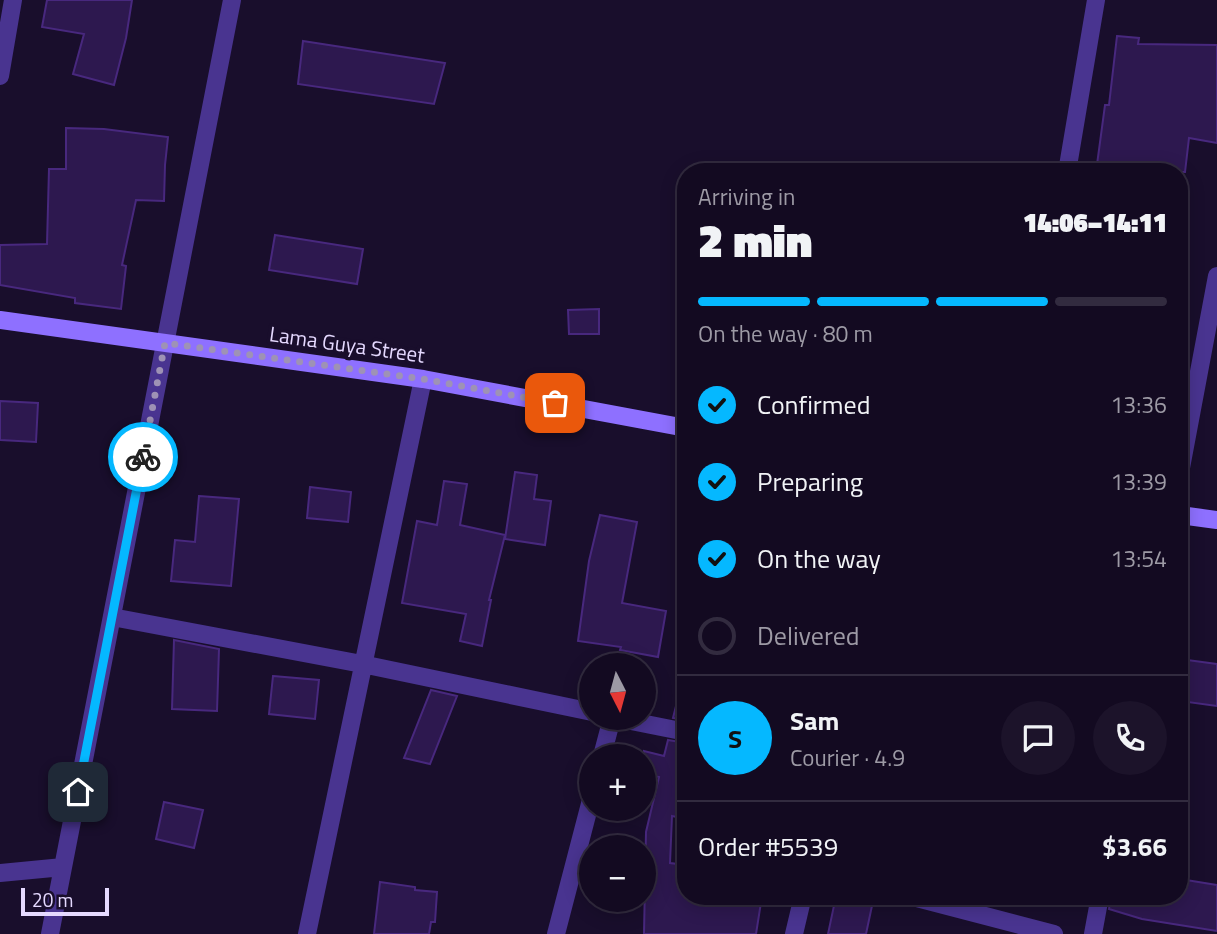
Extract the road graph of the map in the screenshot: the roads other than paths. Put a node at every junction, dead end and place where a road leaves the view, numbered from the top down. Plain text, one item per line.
1 (13, 0) edge
2 (232, 0) edge
3 (1096, 0) edge
4 (0, 76) edge
5 (1068, 163) edge
6 (1217, 276) edge
7 (0, 320) edge
8 (165, 343) junction
9 (423, 379) junction
10 (677, 426) edge
11 (1188, 430) edge
12 (1188, 516) edge
13 (1217, 520) edge
14 (112, 617) junction
15 (362, 664) junction
16 (579, 709) edge
17 (656, 726) edge
18 (677, 730) edge
19 (585, 821) edge
20 (63, 867) junction
21 (0, 873) edge
22 (801, 905) edge
23 (943, 905) edge
24 (1098, 905) edge
25 (50, 934) edge
26 (307, 934) edge
27 (556, 934) edge
28 (794, 934) edge
29 (1054, 934) edge
30 (1093, 934) edge

1 - 4 street
2 - 8 street
3 - 5 street
6 - 11 street
7 - 8 street, Lama Guya Street
8 - 9 street, Lama Guya Street
8 - 14 street
9 - 10 street, Lama Guya Street
9 - 15 street
12 - 13 street
14 - 15 street
14 - 20 street
15 - 16 street
15 - 26 street
17 - 18 street
19 - 27 street
20 - 21 street
20 - 25 street
22 - 28 street
23 - 29 street
24 - 30 street

